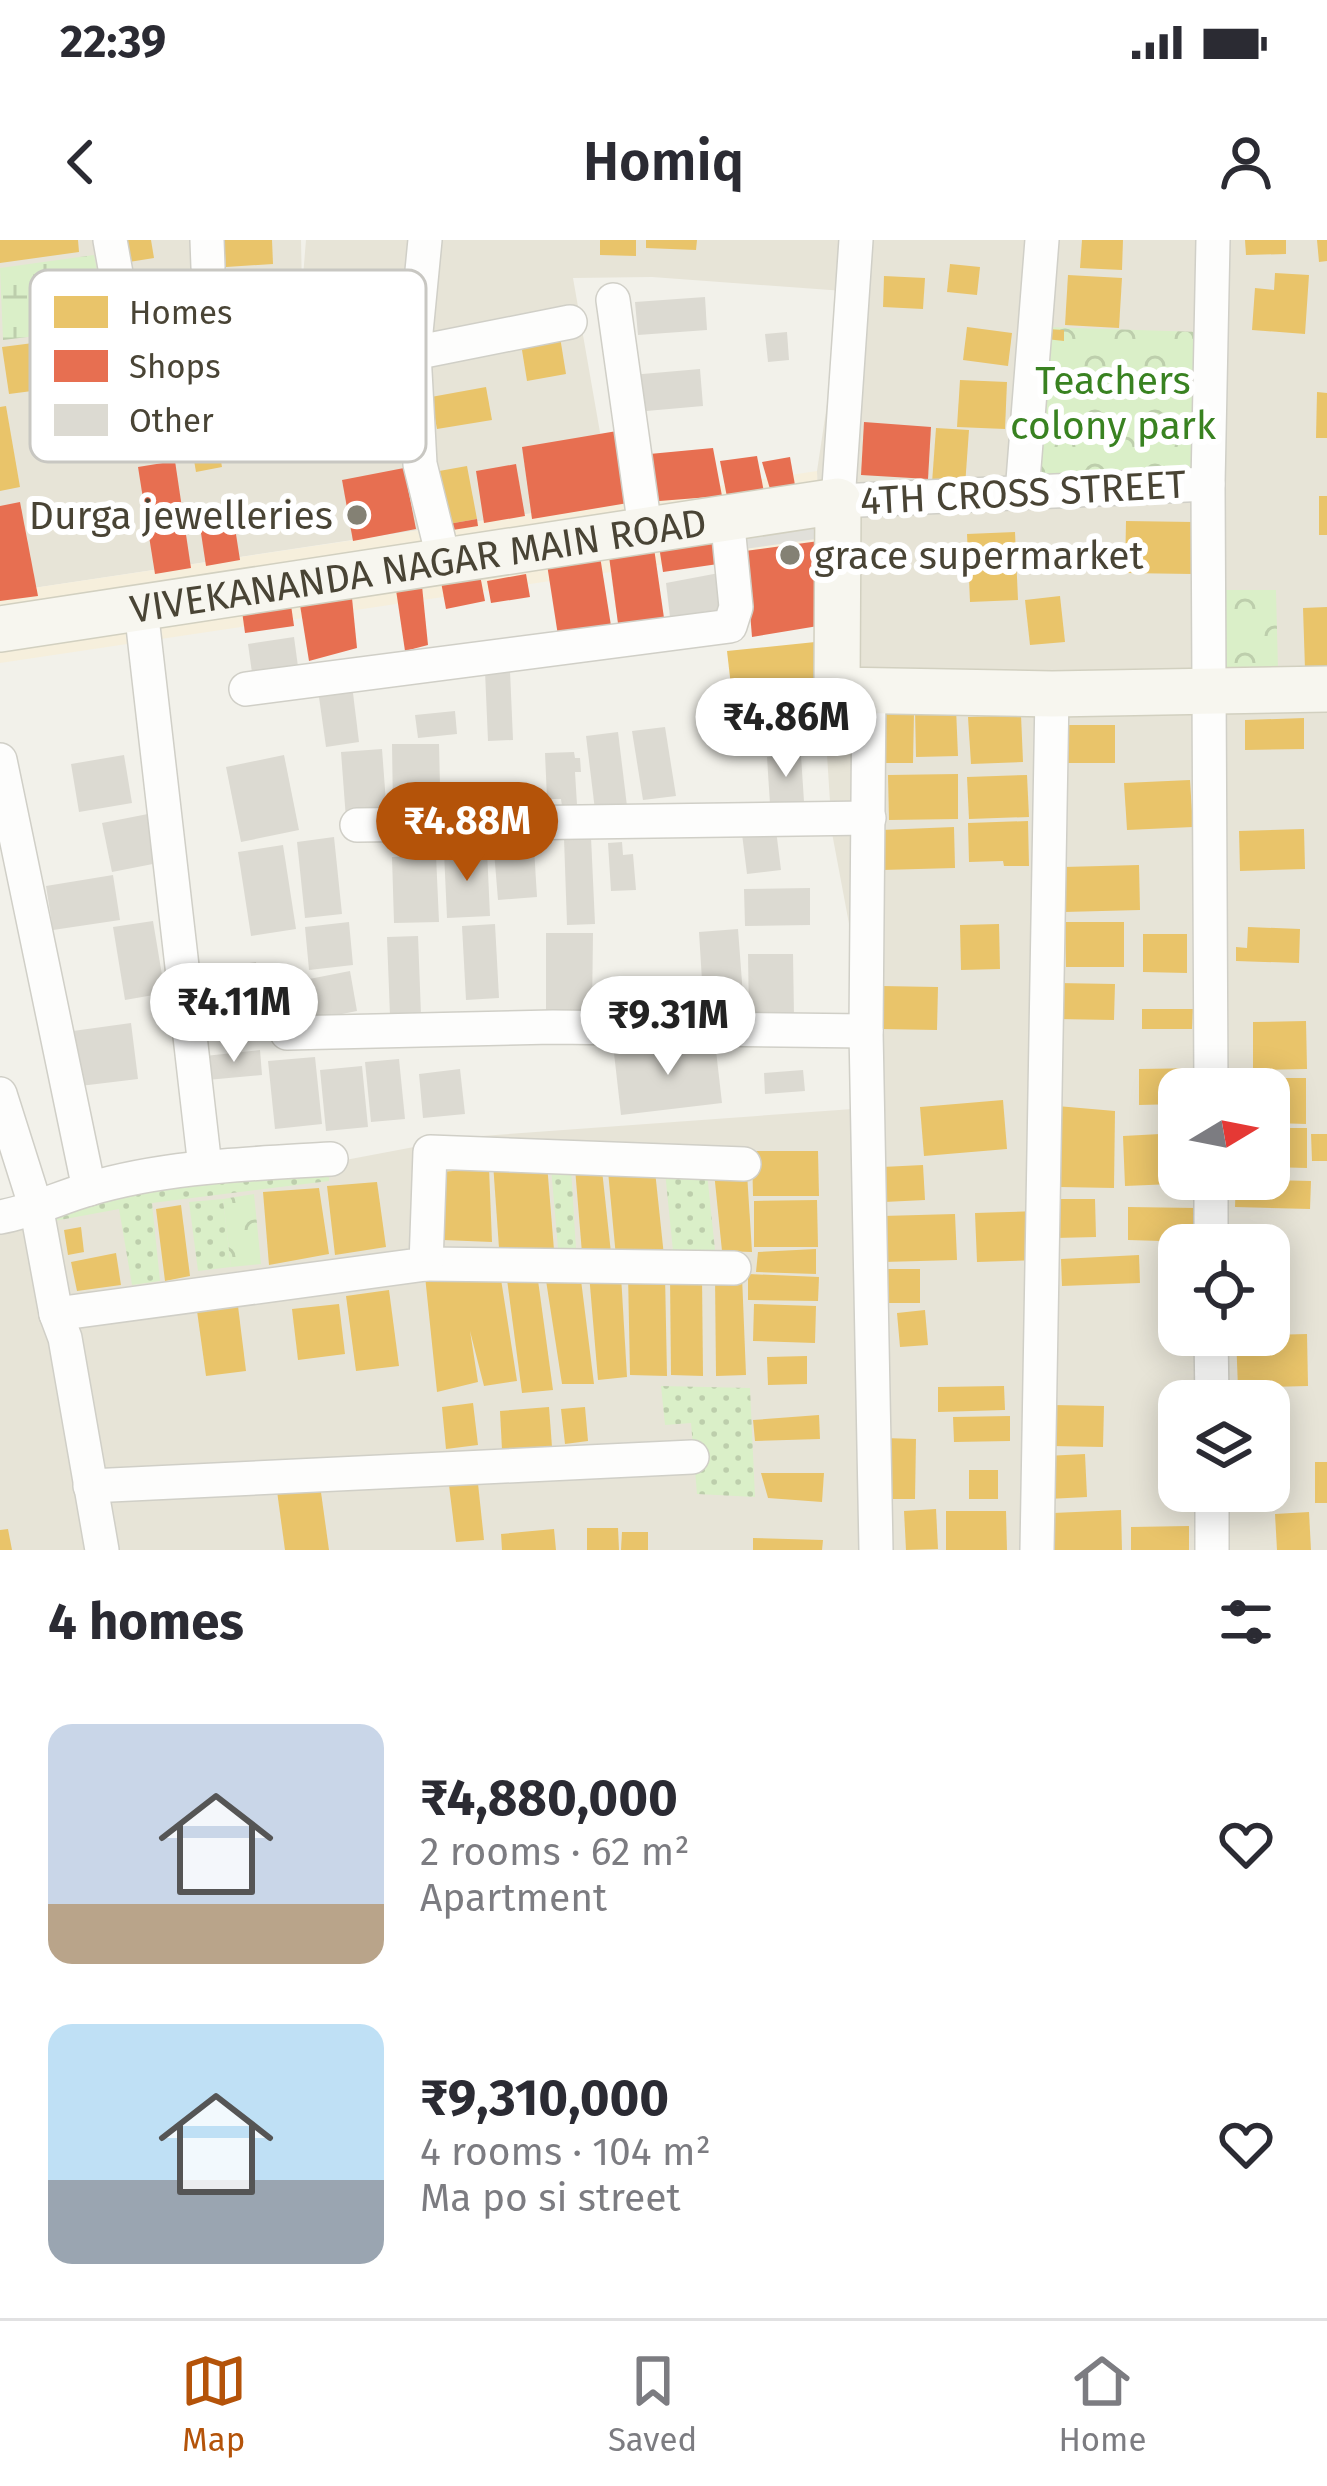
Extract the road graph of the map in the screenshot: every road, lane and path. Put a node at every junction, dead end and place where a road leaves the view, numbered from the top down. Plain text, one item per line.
1 (110, 240) edge
2 (425, 240) edge
3 (856, 240) edge
4 (1042, 240) edge
5 (1213, 240) edge
6 (115, 270) edge
7 (422, 270) edge
8 (613, 300) dead end
9 (569, 322) dead end
10 (426, 351) edge
11 (420, 462) edge
12 (1208, 484) junction
13 (1022, 493) junction
14 (838, 501) junction
15 (727, 517) junction
16 (645, 528) junction
17 (444, 561) junction
18 (141, 609) junction
19 (0, 629) edge
20 (246, 689) dead end
21 (1210, 689) junction
22 (1327, 689) edge
23 (869, 690) junction
24 (1052, 694) junction
25 (0, 760) edge
26 (869, 818) junction
27 (357, 825) dead end
28 (866, 1031) junction
29 (286, 1033) dead end
30 (1210, 1068) edge
31 (0, 1094) edge
32 (331, 1159) dead end
33 (745, 1164) dead end
34 (206, 1167) junction
35 (89, 1189) junction
36 (37, 1210) junction
37 (0, 1217) edge
38 (426, 1264) junction
39 (734, 1268) dead end
40 (56, 1314) junction
41 (692, 1457) dead end
42 (90, 1486) junction
43 (1212, 1512) edge
44 (102, 1550) edge
45 (876, 1550) edge
46 (1037, 1550) edge
47 (1212, 1550) edge

1 - 6 street
2 - 7 street
3 - 14 street
4 - 13 street
5 - 12 street
8 - 16 street
9 - 10 street
11 - 17 street
12 - 13 street, 4TH CROSS STREET
12 - 21 street
13 - 14 street, 4TH CROSS STREET
14 - 15 main road, VIVEKANANDA NAGAR MAIN ROAD
14 - 23 main road
15 - 16 main road, VIVEKANANDA NAGAR MAIN ROAD
15 - 20 street
16 - 17 main road, VIVEKANANDA NAGAR MAIN ROAD
17 - 18 main road, VIVEKANANDA NAGAR MAIN ROAD
18 - 19 main road, VIVEKANANDA NAGAR MAIN ROAD
18 - 34 street
21 - 22 main road
21 - 24 main road
21 - 30 street
23 - 24 main road
23 - 26 street
24 - 46 street
25 - 35 street
26 - 27 street
26 - 28 street
28 - 29 street
28 - 45 street
31 - 36 street
32 - 34 street
33 - 38 street
34 - 35 street
35 - 36 street
36 - 37 street
36 - 40 street
38 - 39 street
38 - 40 street
40 - 42 street
41 - 42 street
42 - 44 street
43 - 47 street

